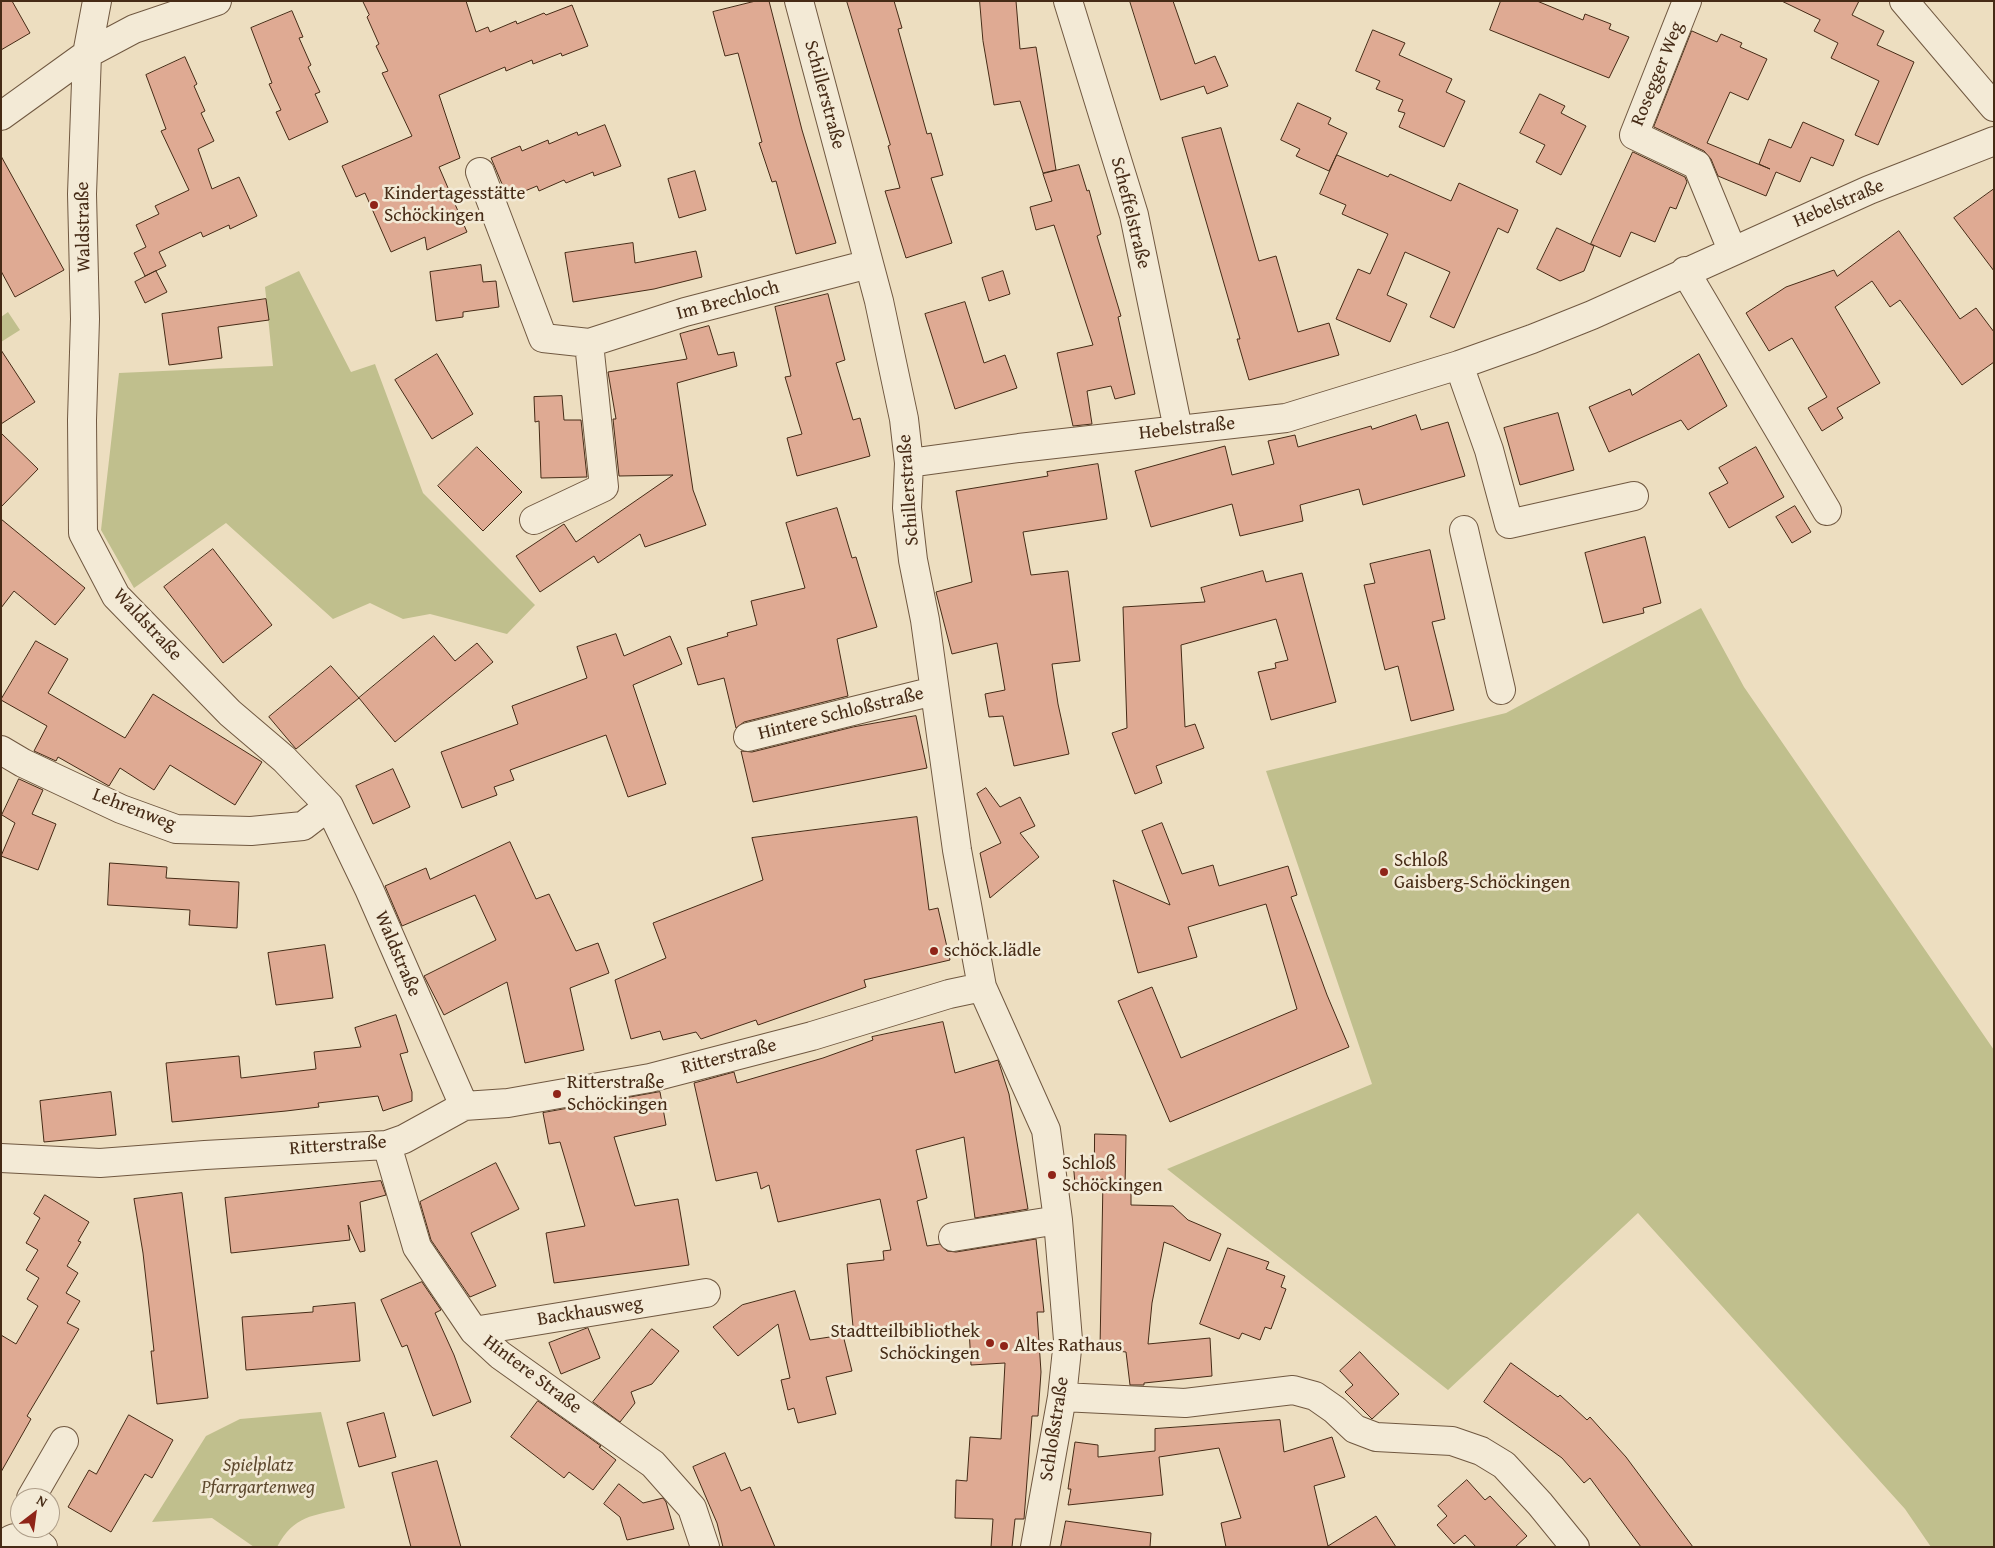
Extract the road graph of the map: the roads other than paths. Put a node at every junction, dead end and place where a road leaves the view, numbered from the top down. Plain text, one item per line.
1 (97, 1) edge
2 (217, 1) edge
3 (799, 1) edge
4 (1068, 1) edge
5 (1687, 1) edge
6 (1904, 1) edge
7 (87, 54) junction
8 (1994, 107) edge
9 (1, 116) edge
10 (1994, 141) edge
11 (480, 172) dead end
12 (1732, 250) junction
13 (869, 264) junction
14 (1685, 271) junction
15 (589, 343) junction
16 (1459, 365) junction
17 (1178, 429) junction
18 (909, 463) junction
19 (1634, 496) dead end
20 (1827, 511) dead end
21 (534, 520) dead end
22 (1509, 524) junction
23 (934, 690) junction
24 (1501, 690) dead end
25 (748, 737) dead end
26 (1, 750) edge
27 (329, 806) junction
28 (982, 987) junction
29 (464, 1106) junction
30 (387, 1145) junction
31 (1, 1158) edge
32 (1058, 1220) junction
33 (953, 1237) dead end
34 (706, 1293) dead end
35 (474, 1331) junction
36 (1062, 1397) junction
37 (64, 1441) dead end
38 (37, 1488) edge
39 (699, 1545) edge
40 (1035, 1547) edge
41 (1575, 1547) edge

1 - 7 street, Waldstraße
2 - 7 street
3 - 13 street, Schillerstraße
4 - 17 street, Scheffelstraße
5 - 12 street, Rosegger Weg
6 - 8 street
7 - 9 street
7 - 27 street, Waldstraße
10 - 12 street, Hebelstraße
11 - 15 street, Im Brechloch
12 - 14 street, Hebelstraße
13 - 15 street, Im Brechloch
13 - 18 street, Schillerstraße
14 - 16 street, Hebelstraße
14 - 20 street
15 - 21 street
16 - 17 street, Hebelstraße
16 - 22 street
17 - 18 street, Hebelstraße
18 - 23 street, Schillerstraße
19 - 22 street
22 - 24 street
23 - 25 street, Hintere Schloßstraße
23 - 28 street, Schillerstraße
26 - 27 street, Lehrenweg
27 - 29 street, Waldstraße
28 - 29 street, Ritterstraße
28 - 32 street, Schloßstraße
29 - 30 street, Ritterstraße
30 - 31 street, Ritterstraße
30 - 35 street, Hintere Straße
32 - 33 street
32 - 36 street, Schloßstraße
34 - 35 street, Backhausweg
35 - 39 street, Hintere Straße
36 - 40 street, Schloßstraße
36 - 41 street
37 - 38 street

